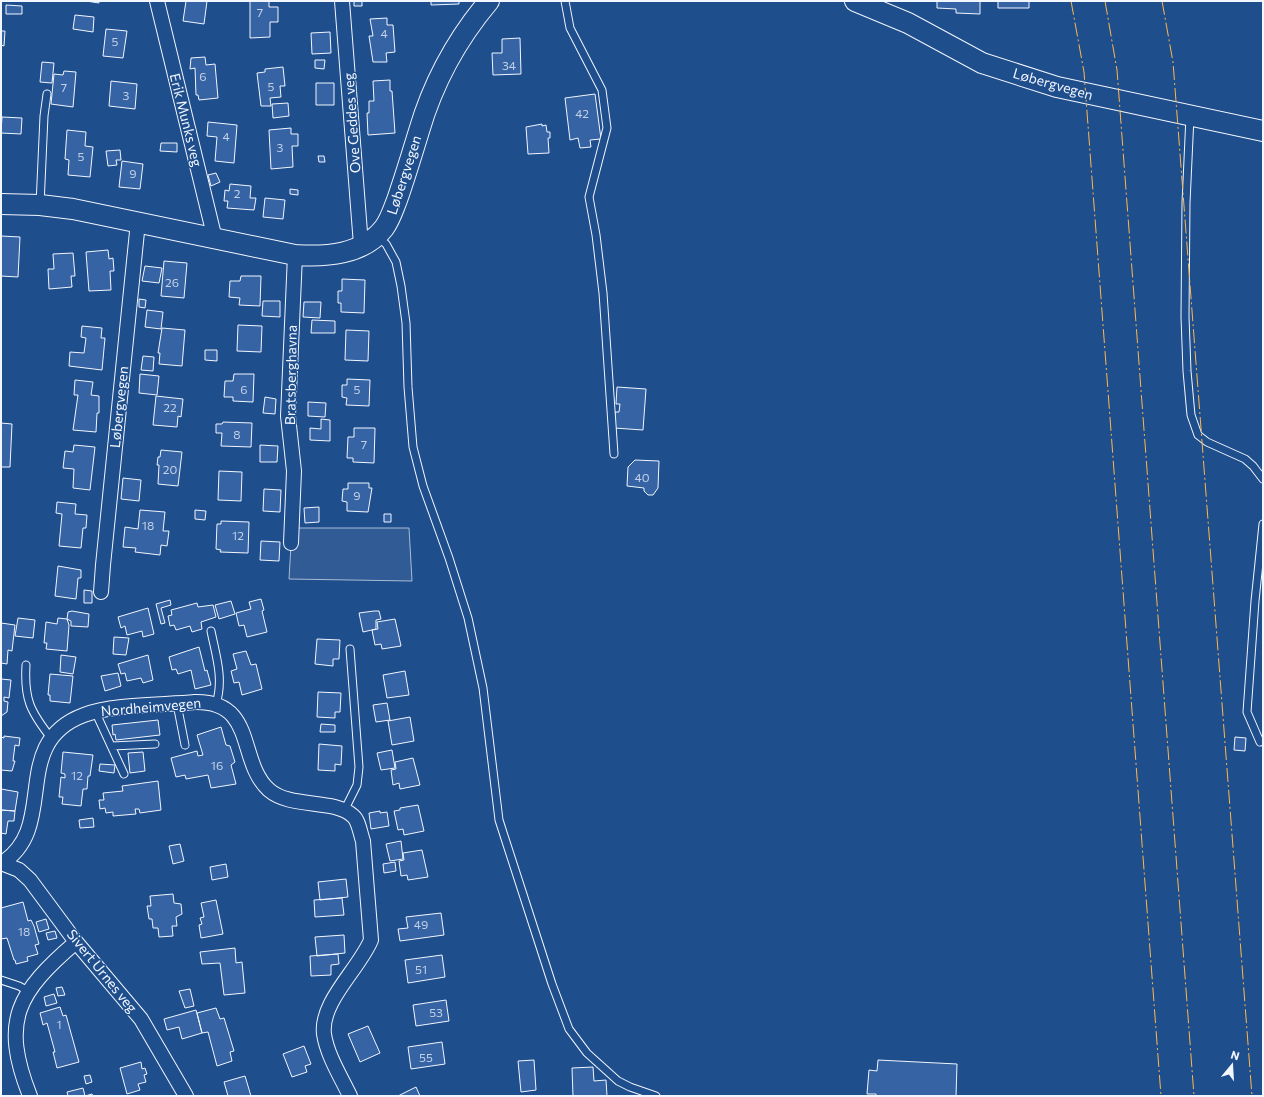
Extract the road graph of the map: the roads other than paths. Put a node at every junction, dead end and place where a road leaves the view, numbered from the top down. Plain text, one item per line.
1 (157, 1) edge
2 (342, 1) edge
3 (489, 1) edge
4 (565, 1) edge
5 (855, 1) edge
6 (47, 94) dead end
7 (1190, 116) junction
8 (1263, 131) edge
9 (1, 204) edge
10 (40, 205) junction
11 (138, 222) junction
12 (215, 239) junction
13 (368, 240) junction
14 (295, 255) junction
15 (614, 454) dead end
16 (1263, 479) edge
17 (1263, 524) edge
18 (291, 543) dead end
19 (102, 592) dead end
20 (211, 631) dead end
21 (350, 649) dead end
22 (26, 664) dead end
23 (177, 704) junction
24 (216, 704) junction
25 (95, 711) junction
26 (51, 738) junction
27 (1260, 742) dead end
28 (155, 744) dead end
29 (185, 745) dead end
30 (112, 746) junction
31 (124, 774) dead end
32 (344, 811) junction
33 (1, 863) edge
34 (76, 942) junction
35 (1, 980) edge
36 (28, 991) junction
37 (30, 1096) edge
38 (186, 1096) edge
39 (350, 1096) edge
40 (656, 1096) edge

1 - 12 street, Erik Munks veg
2 - 13 street, Ove Geddes veg
3 - 13 street, Løbergvegen
4 - 15 lane
5 - 7 street, Løbergvegen
6 - 10 lane
7 - 8 street, Løbergvegen
7 - 16 lane
9 - 10 street, Løbergvegen
10 - 11 street, Løbergvegen
11 - 12 street, Løbergvegen
11 - 19 street, Løbergvegen
12 - 14 street, Løbergvegen
13 - 14 street, Løbergvegen
13 - 40 lane
14 - 18 street, Bratsberghavna
17 - 27 lane
20 - 24 lane
21 - 32 lane
22 - 26 lane
23 - 24 street, Nordheimvegen
23 - 25 street, Nordheimvegen
23 - 29 lane
24 - 32 street, Nordheimvegen
25 - 26 street, Nordheimvegen
25 - 30 lane
26 - 33 street, Nordheimvegen
28 - 30 lane
30 - 31 lane
32 - 39 street
33 - 34 street, Sivert Urnes veg
34 - 36 street
34 - 38 street, Sivert Urnes veg
35 - 36 lane
36 - 37 street

